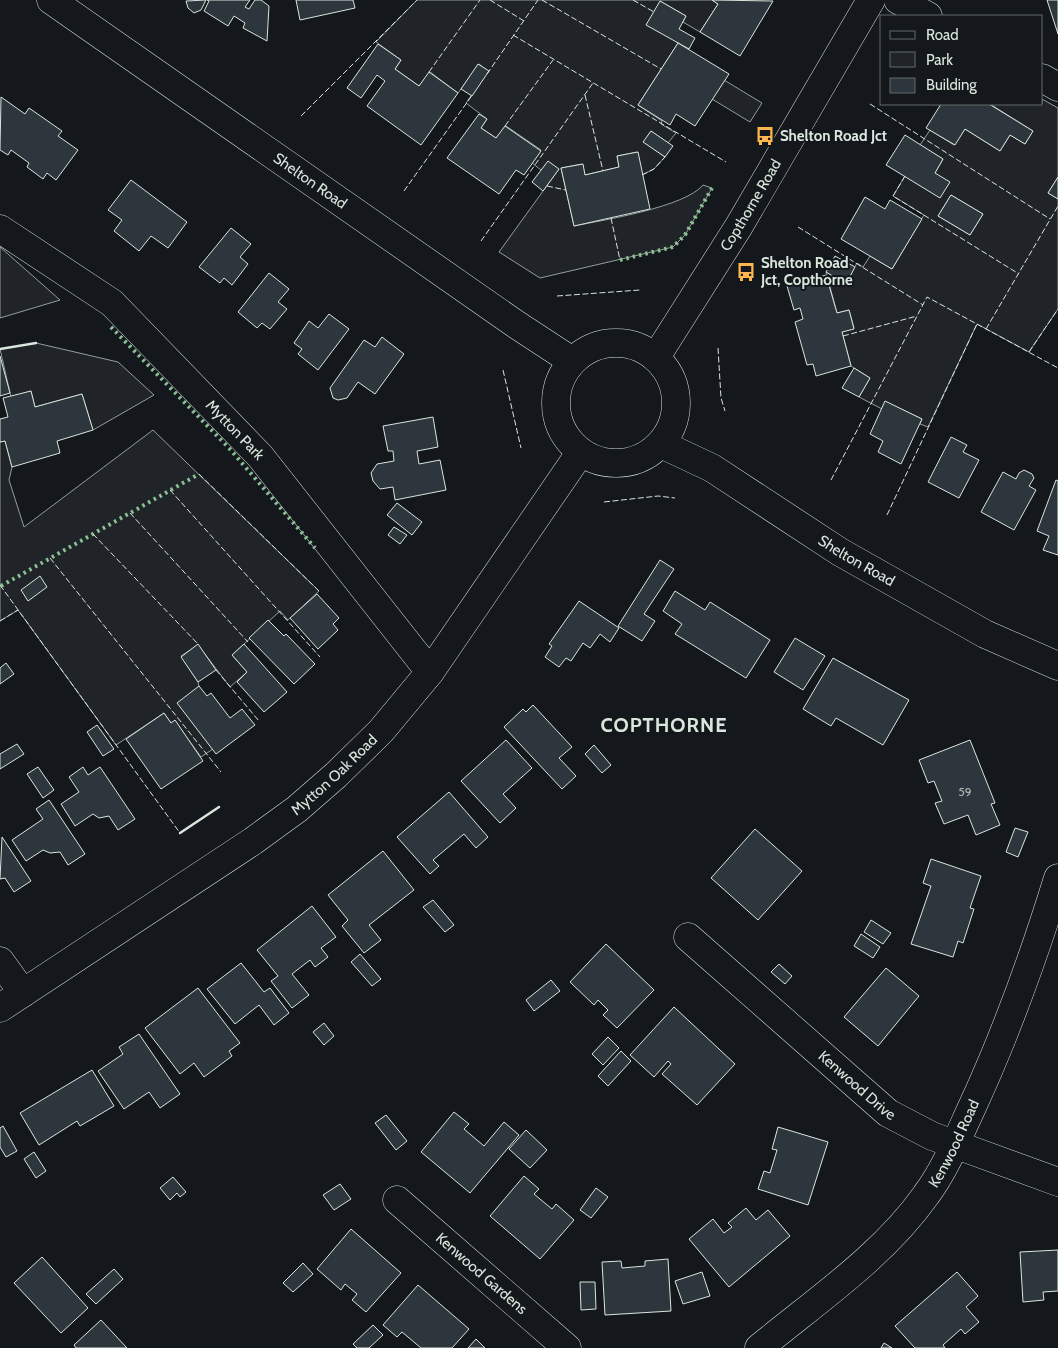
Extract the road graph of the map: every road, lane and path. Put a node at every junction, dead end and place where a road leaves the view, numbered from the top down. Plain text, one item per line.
1 (51, 0) edge
2 (871, 0) edge
3 (898, 0) edge
4 (926, 15) edge
5 (1043, 79) edge
6 (1058, 87) edge
7 (0, 229) edge
8 (656, 357) junction
9 (572, 361) junction
10 (661, 444) junction
11 (580, 453) junction
12 (1058, 666) edge
13 (430, 672) junction
14 (1058, 878) edge
15 (688, 937) dead end
16 (0, 961) edge
17 (23, 994) junction
18 (0, 1008) edge
19 (955, 1145) junction
20 (1058, 1182) edge
21 (397, 1200) dead end
22 (567, 1348) edge
23 (759, 1348) edge

1 - 9 main road, Shelton Road
2 - 8 main road, Copthorne Road
3 - 4 main road
5 - 6 main road
7 - 13 main road, Mytton Park
8 - 9 main road
8 - 10 main road
9 - 11 main road
10 - 11 main road
10 - 12 main road, Shelton Road
11 - 13 main road, Mytton Oak Road
13 - 17 main road, Mytton Oak Road
14 - 19 main road, Kenwood Road
15 - 19 main road, Kenwood Drive
16 - 17 main road
17 - 18 main road, Mytton Oak Road
19 - 20 main road, Kenwood Drive
19 - 23 main road, Kenwood Road
21 - 22 main road, Kenwood Gardens

